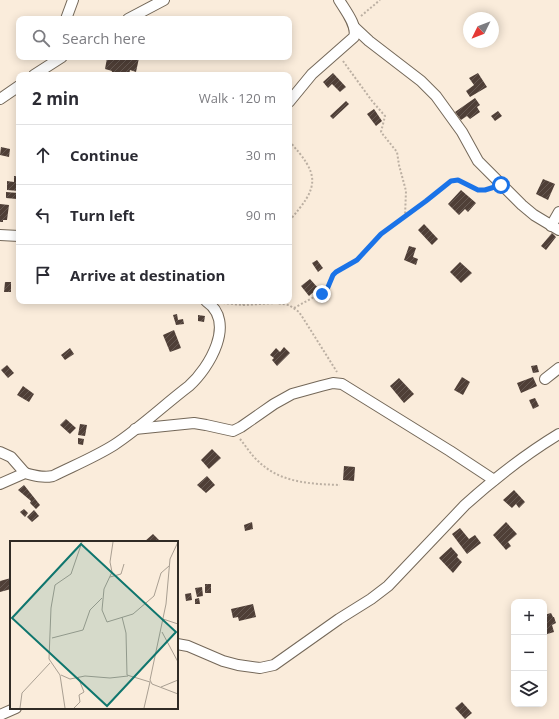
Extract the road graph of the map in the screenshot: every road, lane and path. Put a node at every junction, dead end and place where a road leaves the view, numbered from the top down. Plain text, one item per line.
1 (72, 0) edge
2 (164, 0) edge
3 (339, 0) edge
4 (380, 0) edge
5 (67, 16) edge
6 (134, 16) edge
7 (354, 27) junction
8 (337, 52) junction
9 (52, 60) edge
10 (38, 72) edge
11 (16, 88) edge
12 (292, 98) edge
13 (0, 99) edge
14 (292, 144) edge
15 (501, 185) junction
16 (559, 212) edge
17 (405, 216) junction
18 (292, 217) edge
19 (555, 228) edge
20 (0, 235) edge
21 (16, 236) edge
22 (209, 304) edge
23 (231, 304) edge
24 (260, 304) edge
25 (289, 304) edge
26 (243, 305) joint
27 (294, 308) junction
28 (559, 368) edge
29 (340, 375) dead end
30 (546, 379) dead end
31 (136, 429) junction
32 (233, 431) junction
33 (559, 434) edge
34 (0, 452) edge
35 (25, 473) junction
36 (494, 480) junction
37 (0, 484) edge
38 (340, 485) dead end
39 (178, 644) edge
40 (14, 709) edge
41 (0, 716) edge

1 - 5 street
2 - 6 street
3 - 7 street
4 - 7 path
7 - 8 street
7 - 15 street
8 - 12 street
8 - 17 path
9 - 10 street
11 - 13 street
14 - 18 path
15 - 17 path
15 - 19 street
16 - 19 street
17 - 27 path
20 - 21 street
22 - 31 street
23 - 26 path
24 - 26 path
25 - 27 path
27 - 29 path
28 - 30 street
31 - 32 street
31 - 35 street
32 - 36 street
32 - 38 path
33 - 36 street
34 - 35 street
35 - 37 street
36 - 39 street
40 - 41 street

